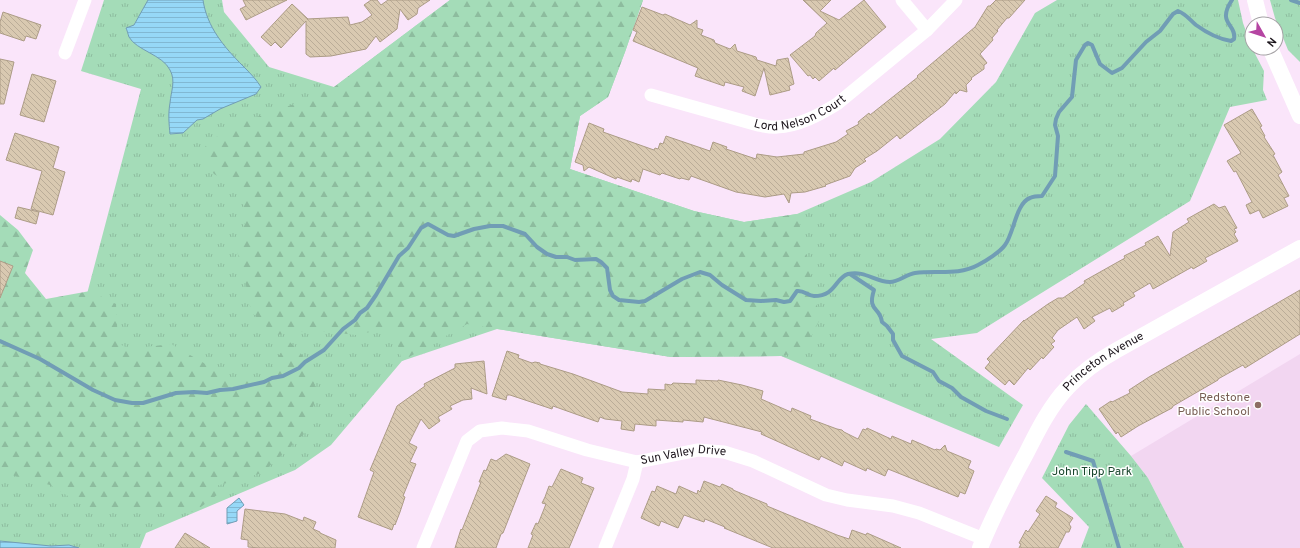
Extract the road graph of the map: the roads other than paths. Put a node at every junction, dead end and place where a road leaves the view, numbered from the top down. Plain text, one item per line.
1 (84, 0) edge
2 (902, 0) edge
3 (956, 0) edge
4 (1254, 0) edge
5 (1259, 16) edge
6 (927, 30) junction
7 (65, 53) dead end
8 (1273, 56) edge
9 (651, 96) dead end
10 (1300, 116) edge
11 (1300, 248) edge
12 (637, 462) junction
13 (982, 544) edge
14 (423, 548) edge
15 (605, 548) edge

1 - 7 street
2 - 6 street
3 - 6 street, Lord Nelson Court
4 - 5 street
6 - 9 street, Lord Nelson Court
8 - 10 street
11 - 13 street, Princeton Avenue
12 - 13 street, Sun Valley Drive
12 - 14 street, Sun Valley Drive
12 - 15 street

